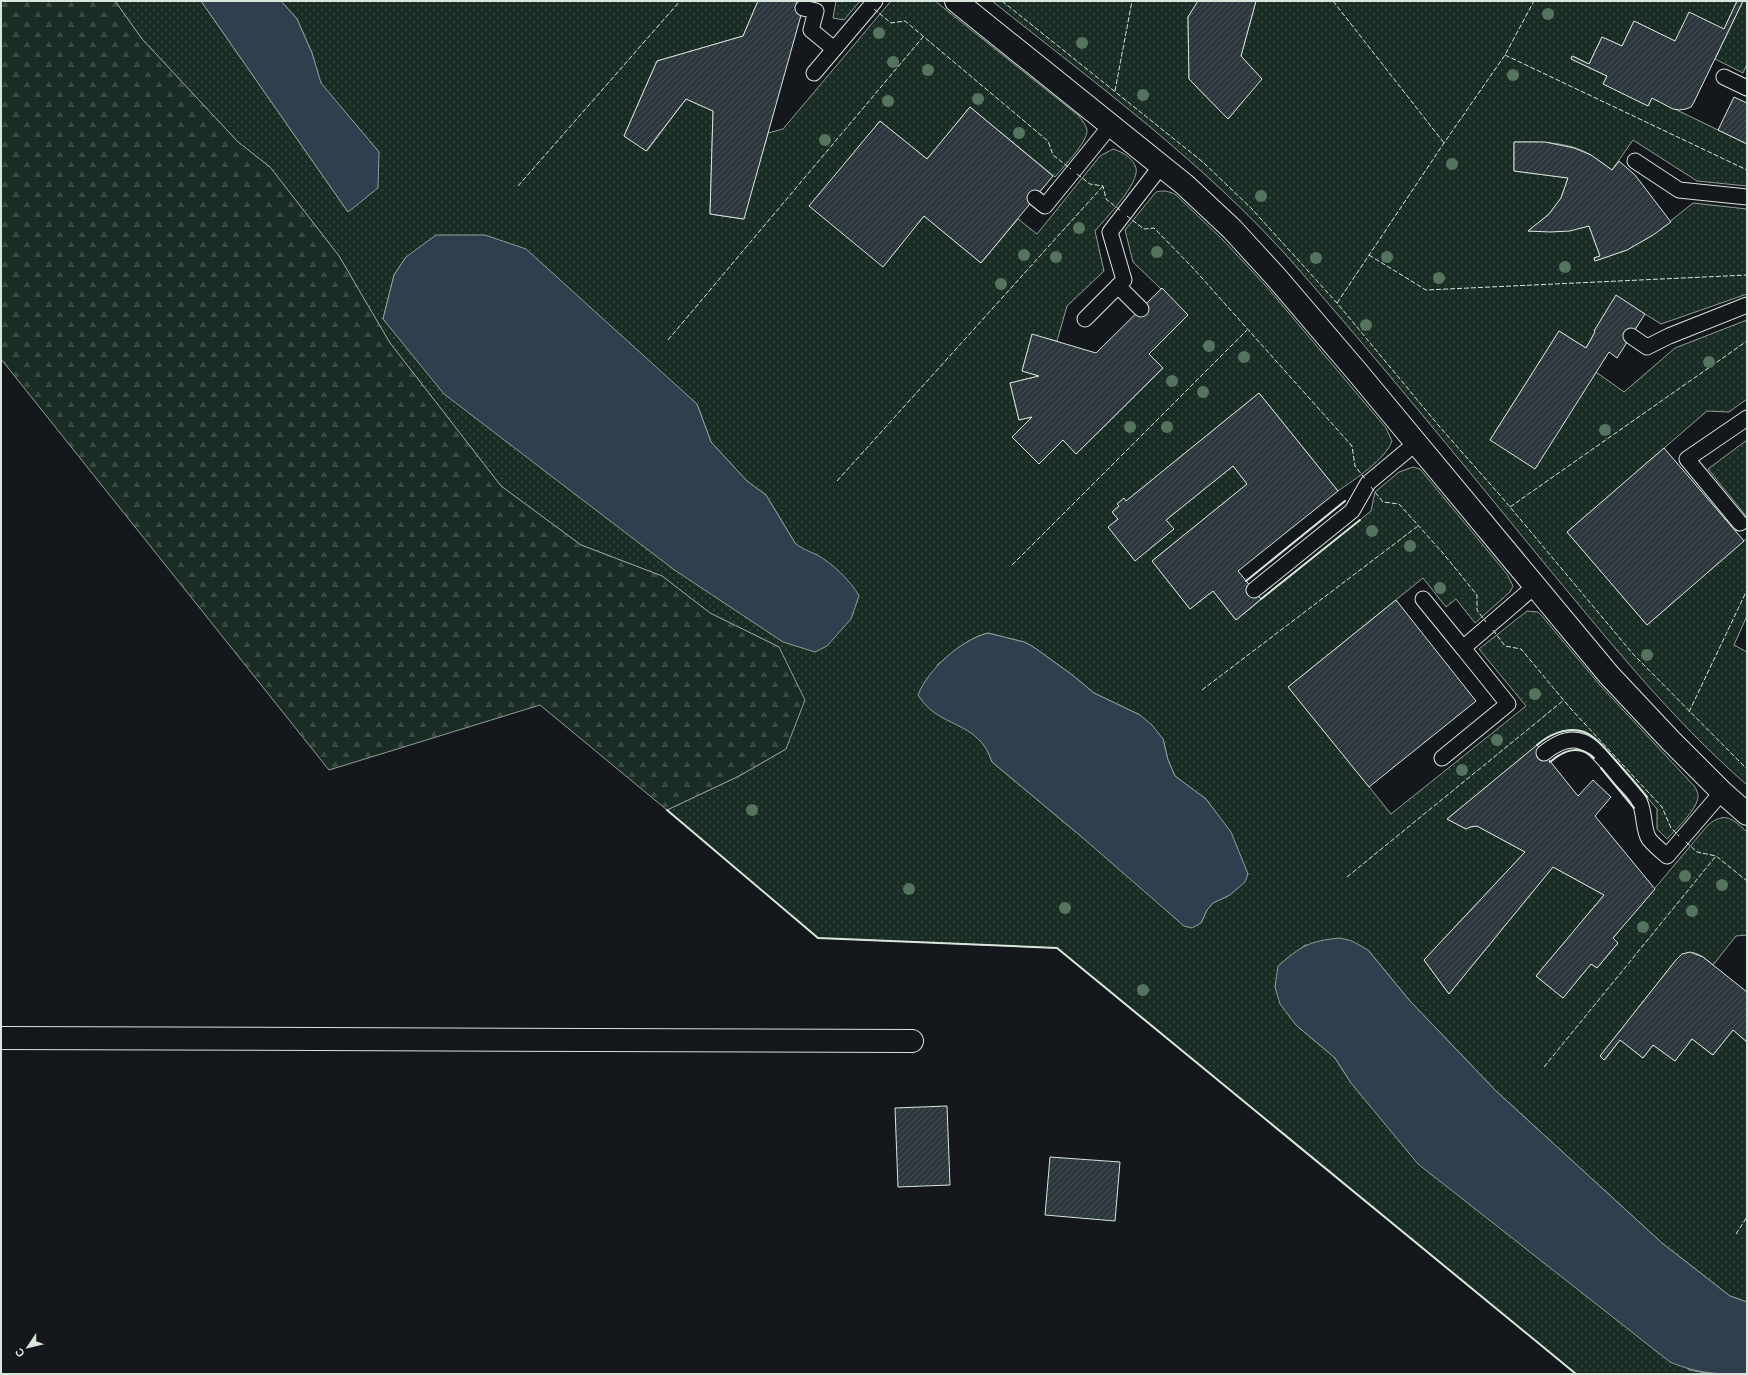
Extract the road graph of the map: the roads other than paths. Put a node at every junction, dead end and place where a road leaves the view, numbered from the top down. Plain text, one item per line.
1 (875, 1) edge
2 (956, 1) edge
3 (803, 8) dead end
4 (834, 49) junction
5 (814, 73) dead end
6 (1724, 77) dead end
7 (1747, 88) edge
8 (1112, 125) junction
9 (1635, 161) dead end
10 (1160, 166) junction
11 (1035, 198) dead end
12 (1747, 198) edge
13 (1118, 286) junction
14 (1747, 305) edge
15 (1141, 309) dead end
16 (1085, 319) dead end
17 (1631, 336) dead end
18 (1747, 418) edge
19 (1416, 443) junction
20 (1740, 523) dead end
21 (1535, 586) junction
22 (1254, 590) dead end
23 (1423, 599) dead end
24 (1463, 648) junction
25 (1544, 753) dead end
26 (1442, 758) dead end
27 (1722, 792) junction
28 (1747, 814) edge
29 (1, 1038) edge
30 (912, 1041) dead end

1 - 4 lane
2 - 8 street
3 - 4 lane
4 - 5 lane
6 - 7 lane
8 - 10 street
8 - 11 lane
9 - 12 lane
10 - 13 lane
10 - 19 street
13 - 15 lane
13 - 16 lane
14 - 17 lane
18 - 20 lane
19 - 21 street
19 - 22 lane
21 - 24 lane
21 - 27 street
23 - 24 lane
24 - 26 lane
25 - 27 lane
27 - 28 street
29 - 30 street

